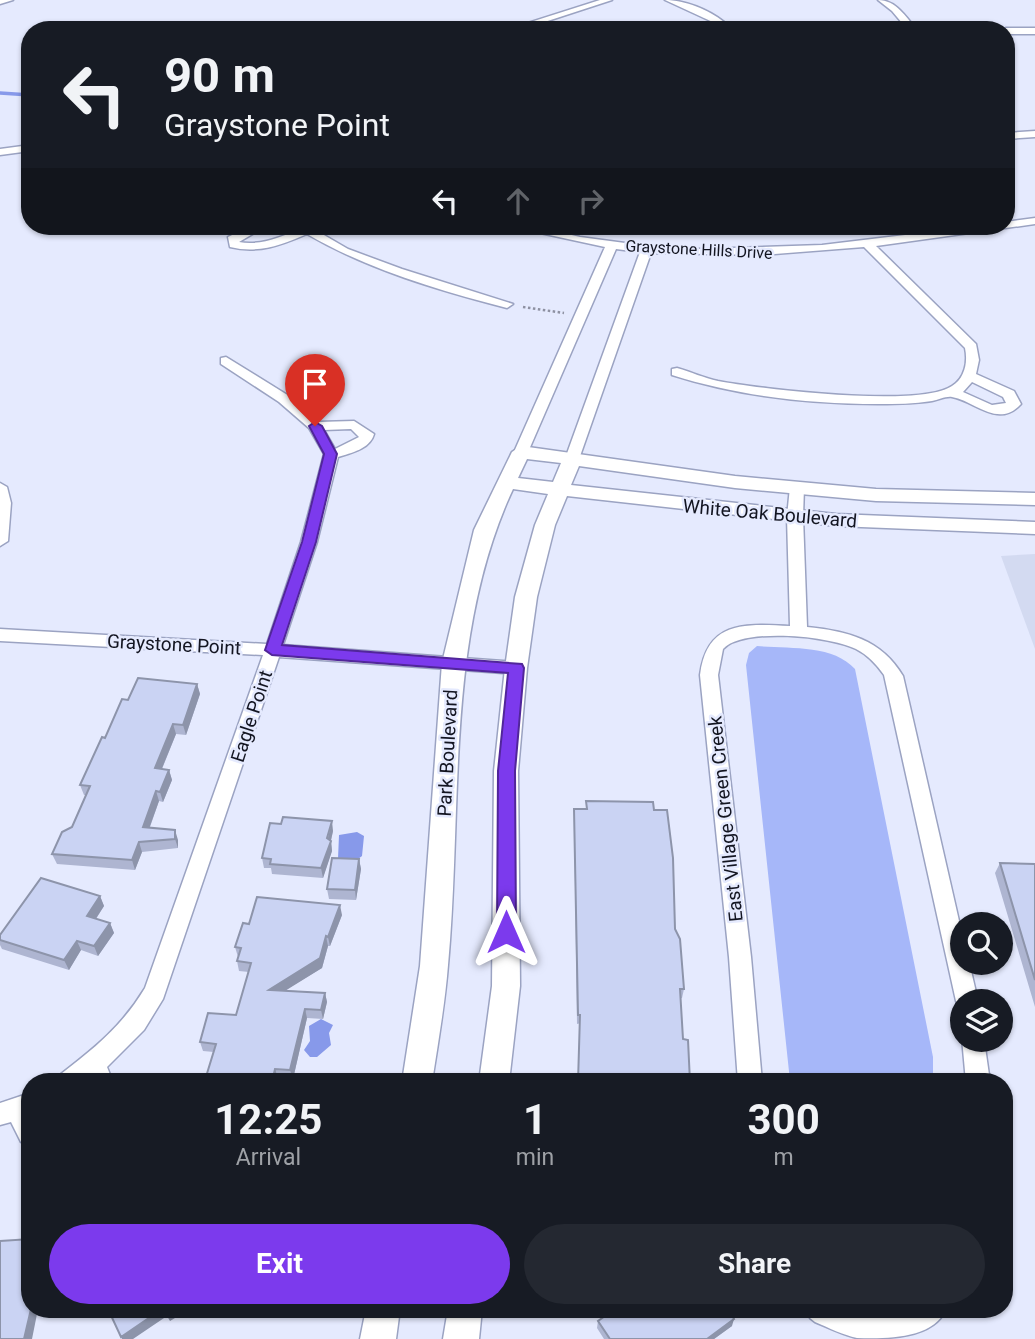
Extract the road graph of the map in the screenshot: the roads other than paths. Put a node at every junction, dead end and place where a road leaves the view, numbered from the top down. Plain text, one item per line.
1 (9, 0) edge
2 (608, 0) edge
3 (669, 0) edge
4 (882, 0) edge
5 (0, 2) edge
6 (541, 21) edge
7 (718, 21) edge
8 (905, 21) edge
9 (1015, 31) edge
10 (1035, 31) edge
11 (1035, 134) edge
12 (1015, 135) edge
13 (21, 149) edge
14 (0, 152) edge
15 (1035, 221) edge
16 (1015, 224) edge
17 (241, 235) edge
18 (289, 235) edge
19 (321, 235) edge
20 (566, 235) edge
21 (933, 235) edge
22 (612, 244) junction
23 (868, 244) junction
24 (647, 249) junction
25 (508, 304) road end
26 (226, 361) dead end
27 (677, 372) dead end
28 (969, 376) junction
29 (953, 392) junction
30 (315, 426) junction
31 (521, 452) junction
32 (331, 454) junction
33 (572, 458) junction
34 (506, 482) junction
35 (0, 487) edge
36 (797, 487) junction
37 (561, 489) junction
38 (1035, 499) edge
39 (2, 504) edge
40 (796, 517) junction
41 (1035, 528) edge
42 (0, 538) edge
43 (799, 633) junction
44 (0, 635) edge
45 (272, 650) junction
46 (453, 663) junction
47 (516, 668) junction
48 (964, 989) edge
49 (974, 1052) edge
50 (97, 1072) edge
51 (418, 1073) edge
52 (495, 1073) edge
53 (749, 1073) edge
54 (977, 1073) edge
55 (382, 1318) edge
56 (464, 1318) edge
57 (837, 1318) edge
58 (922, 1318) edge
59 (378, 1339) edge
60 (461, 1339) edge

1 - 5 street
2 - 6 street
3 - 7 street
4 - 8 street
9 - 10 street
11 - 12 street
13 - 14 street
15 - 16 street, Graystone Hills Drive
17 - 18 street
19 - 25 street
20 - 22 street, Graystone Hills Drive
21 - 23 street, Graystone Hills Drive
22 - 24 street, Graystone Hills Drive
22 - 31 street, Park Boulevard
23 - 24 street, Graystone Hills Drive
23 - 28 street
24 - 33 street
26 - 30 street
27 - 29 street
28 - 29 street
28 - 29 street
30 - 32 street
30 - 32 street
31 - 33 street, White Oak Boulevard
31 - 34 street, Park Boulevard
32 - 45 street, Eagle Point
33 - 36 street, White Oak Boulevard
33 - 37 street
34 - 37 street, White Oak Boulevard
34 - 46 street, Park Boulevard
35 - 39 street
36 - 38 street, White Oak Boulevard
36 - 40 street
37 - 40 street, White Oak Boulevard
37 - 47 street
39 - 42 street
40 - 41 street, White Oak Boulevard
40 - 43 street
43 - 48 street, East Village Green Creek
43 - 53 street, East Village Green Creek
44 - 45 street, Graystone Point
45 - 46 street, Graystone Point
45 - 50 street, Eagle Point
46 - 47 street, Graystone Point
46 - 51 street, Park Boulevard
47 - 52 street
49 - 54 street
55 - 59 street
56 - 60 street
57 - 58 street

